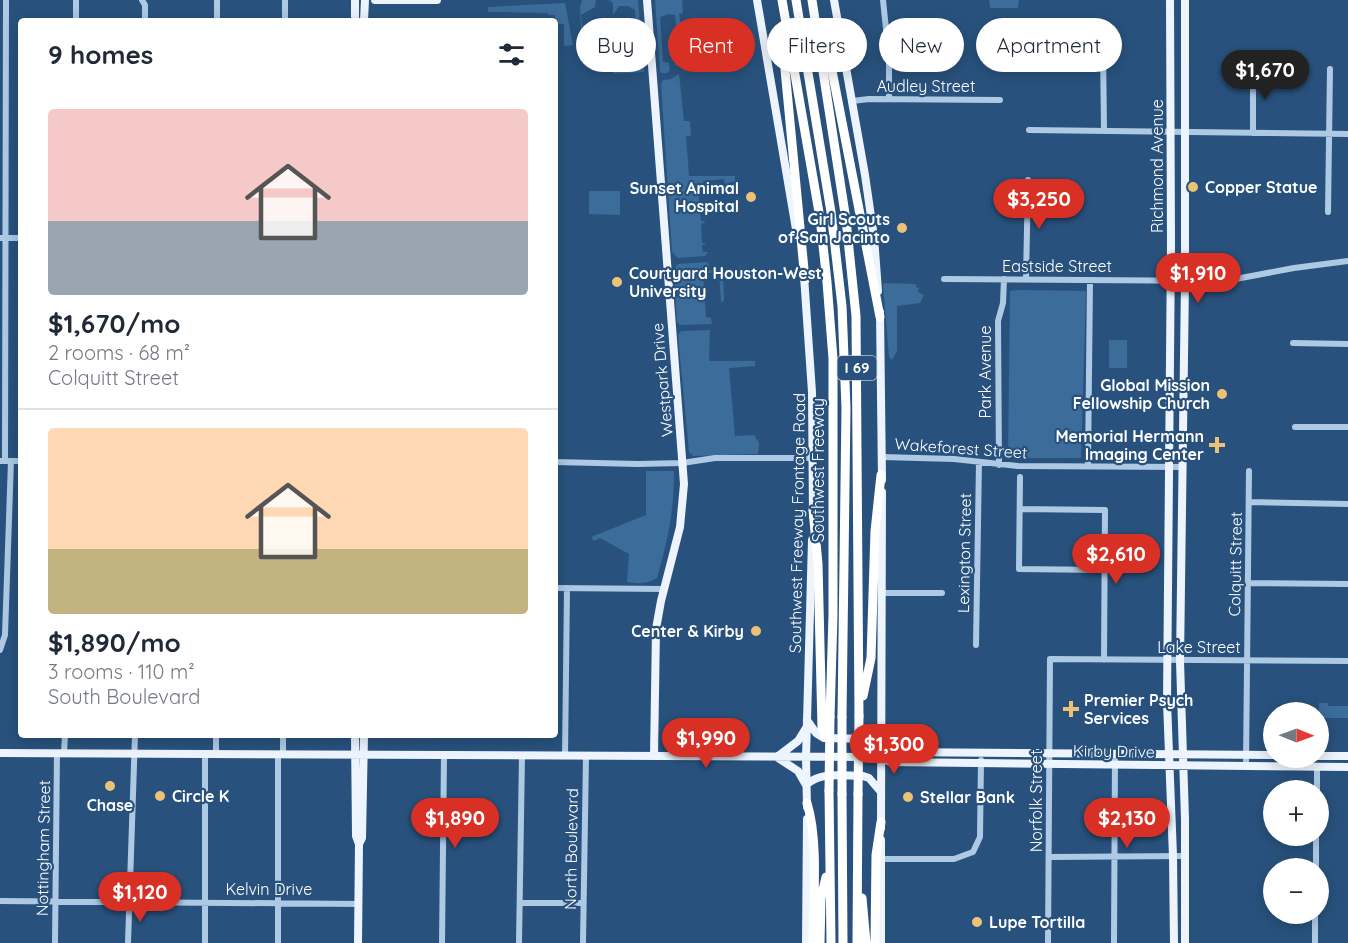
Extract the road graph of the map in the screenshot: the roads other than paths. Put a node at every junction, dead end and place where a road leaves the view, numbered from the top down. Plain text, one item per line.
1 (6, 0) edge
2 (76, 0) edge
3 (142, 0) edge
4 (217, 0) edge
5 (285, 0) edge
6 (355, 0) edge
7 (365, 0) edge
8 (375, 0) edge
9 (437, 0) edge
10 (647, 0) edge
11 (782, 0) edge
12 (796, 0) edge
13 (883, 0) edge
14 (1170, 0) edge
15 (1185, 0) edge
16 (759, 2) edge
17 (836, 2) edge
18 (812, 3) edge
19 (76, 18) edge
20 (145, 18) edge
21 (217, 18) edge
22 (285, 18) edge
23 (355, 18) edge
24 (364, 18) edge
25 (785, 18) edge
26 (814, 18) edge
27 (1170, 58) junction
28 (1185, 58) junction
29 (1254, 69) dead end
30 (1330, 69) dead end
31 (785, 72) edge
32 (795, 72) edge
33 (823, 72) edge
34 (832, 72) edge
35 (1103, 72) edge
36 (889, 99) junction
37 (1000, 99) dead end
38 (852, 101) junction
39 (1029, 130) dead end
40 (1104, 131) junction
41 (1172, 132) junction
42 (1186, 132) junction
43 (1253, 133) junction
44 (1329, 134) junction
45 (1348, 134) edge
46 (1028, 180) dead end
47 (1328, 212) dead end
48 (3, 238) edge
49 (1348, 261) edge
50 (944, 279) dead end
51 (1004, 279) junction
52 (1026, 279) junction
53 (805, 280) junction
54 (1090, 280) junction
55 (1171, 281) junction
56 (1185, 281) junction
57 (880, 317) junction
58 (1293, 343) dead end
59 (1348, 344) edge
60 (1170, 374) junction
61 (1184, 374) junction
62 (1295, 427) dead end
63 (1348, 427) edge
64 (882, 457) junction
65 (814, 458) junction
66 (5, 461) edge
67 (558, 462) edge
68 (979, 462) junction
69 (682, 463) junction
70 (999, 465) junction
71 (1088, 466) junction
72 (1169, 467) junction
73 (1183, 467) junction
74 (1249, 471) dead end
75 (882, 475) junction
76 (1020, 477) dead end
77 (1249, 502) junction
78 (1348, 504) edge
79 (1020, 509) junction
80 (813, 510) junction
81 (1169, 563) junction
82 (1182, 563) junction
83 (1104, 570) junction
84 (1248, 583) junction
85 (1348, 584) edge
86 (558, 588) edge
87 (567, 588) junction
88 (664, 590) junction
89 (882, 593) junction
90 (942, 593) dead end
91 (976, 645) dead end
92 (0, 650) edge
93 (1050, 659) joint
94 (1104, 660) junction
95 (1167, 660) junction
96 (1247, 660) junction
97 (1180, 661) junction
98 (1348, 661) edge
99 (859, 716) junction
100 (826, 718) junction
101 (807, 723) junction
102 (882, 728) junction
103 (64, 738) edge
104 (135, 738) edge
105 (216, 738) edge
106 (284, 738) edge
107 (356, 738) edge
108 (363, 738) edge
109 (0, 753) edge
110 (61, 753) junction
111 (134, 753) junction
112 (913, 753) junction
113 (981, 753) junction
114 (205, 754) junction
115 (216, 754) junction
116 (281, 754) junction
117 (1049, 754) junction
118 (1115, 754) junction
119 (1169, 754) junction
120 (359, 755) junction
121 (444, 755) junction
122 (522, 755) junction
123 (1183, 755) junction
124 (1246, 755) junction
125 (1263, 755) edge
126 (565, 756) junction
127 (585, 756) junction
128 (654, 756) junction
129 (1329, 756) edge
130 (1348, 756) edge
131 (777, 757) junction
132 (806, 757) junction
133 (882, 757) junction
134 (981, 763) junction
135 (1049, 764) junction
136 (1115, 764) junction
137 (1170, 765) junction
138 (1183, 765) junction
139 (1246, 766) junction
140 (1263, 766) edge
141 (1329, 766) edge
142 (1348, 767) edge
143 (806, 785) junction
144 (881, 792) junction
145 (807, 803) junction
146 (881, 822) junction
147 (1115, 856) junction
148 (1173, 856) junction
149 (1185, 856) junction
150 (1049, 857) junction
151 (881, 859) junction
152 (830, 863) junction
153 (858, 864) junction
154 (0, 901) edge
155 (56, 901) junction
156 (129, 902) junction
157 (204, 902) junction
158 (279, 903) junction
159 (520, 903) junction
160 (583, 903) junction
161 (359, 904) junction
162 (1315, 924) edge
163 (55, 943) edge
164 (128, 943) edge
165 (205, 943) edge
166 (278, 943) edge
167 (358, 943) edge
168 (442, 943) edge
169 (519, 943) edge
170 (583, 943) edge
171 (807, 943) edge
172 (813, 943) edge
173 (820, 943) edge
174 (831, 943) edge
175 (843, 943) edge
176 (857, 943) edge
177 (866, 943) edge
178 (875, 943) edge
179 (881, 943) edge
180 (1048, 943) edge
181 (1114, 943) edge
182 (1174, 943) edge
183 (1185, 943) edge
184 (1315, 943) edge

1 - 48 street
2 - 19 street
3 - 20 street
4 - 21 street
5 - 22 street
6 - 23 main road
7 - 24 main road
8 - 9 main road
10 - 69 main road, Westpark Drive
11 - 25 highway, Southwest Freeway / I 69
12 - 175 highway, bridge
13 - 36 street
14 - 27 main road, Richmond Avenue
15 - 28 main road, Richmond Avenue
16 - 53 main road, Southwest Freeway Frontage Road
17 - 38 main road
18 - 26 highway, I 69
27 - 28 main road
27 - 41 main road, Richmond Avenue
28 - 42 main road, Richmond Avenue
29 - 43 street
30 - 44 street
31 - 53 highway
32 - 100 highway, Southwest Freeway / I 69
33 - 99 highway, I 69
34 - 57 highway
35 - 40 street
36 - 37 street, Audley Street
36 - 38 street, Audley Street
38 - 57 main road
39 - 40 street
40 - 41 street
41 - 42 street
41 - 55 main road, Richmond Avenue
42 - 43 street
42 - 56 main road, Richmond Avenue
43 - 44 street
44 - 45 street
44 - 47 street
46 - 52 street
48 - 66 street
49 - 56 street, Eastside Street
50 - 51 street, Eastside Street
51 - 52 street, Eastside Street
51 - 70 street, Park Avenue
52 - 54 street, Eastside Street
53 - 65 main road, Southwest Freeway Frontage Road
54 - 55 street, Eastside Street
54 - 71 street
55 - 56 street, Eastside Street
55 - 60 main road, Richmond Avenue
56 - 61 main road, Richmond Avenue
57 - 64 main road
58 - 59 street
60 - 61 main road
60 - 72 main road, Richmond Avenue
61 - 73 main road, Richmond Avenue
62 - 63 street
64 - 68 street, Wakeforest Street
64 - 75 main road
65 - 69 street
65 - 80 main road, Southwest Freeway Frontage Road
66 - 92 street
67 - 69 street
68 - 70 street, Wakeforest Street
68 - 91 street, Lexington Street
69 - 88 main road, Westpark Drive
70 - 71 street, Wakeforest Street
71 - 72 street, Wakeforest Street
72 - 73 street, Wakeforest Street
72 - 81 main road, Richmond Avenue
73 - 82 main road, Richmond Avenue
74 - 77 street, Colquitt Street
75 - 89 main road
75 - 99 highway
76 - 79 street
77 - 78 street
77 - 84 street, Colquitt Street
79 - 83 street
79 - 83 street
80 - 100 highway
80 - 101 main road, Southwest Freeway Frontage Road
81 - 82 main road
81 - 95 main road, Richmond Avenue
82 - 97 main road, Richmond Avenue
83 - 94 street
84 - 85 street
84 - 96 street, Colquitt Street
86 - 87 street
87 - 88 street
87 - 126 street
88 - 128 main road, Westpark Drive
89 - 90 street
89 - 102 main road
93 - 94 street, Lake Street
93 - 117 street, Norfolk Street
94 - 95 street, Lake Street
95 - 97 street, Lake Street
95 - 119 main road, Richmond Avenue
96 - 97 street, Lake Street
96 - 98 street, Lake Street
96 - 124 street, Colquitt Street
97 - 123 main road, Richmond Avenue
99 - 153 highway, I 69, bridge
100 - 152 highway, Southwest Freeway / I 69, bridge
101 - 102 main road
101 - 131 main road
101 - 132 main road, Southwest Freeway Frontage Road
102 - 112 main road
102 - 133 main road
103 - 110 street, Nottingham Street
104 - 111 street
105 - 115 street
106 - 116 street
107 - 120 main road
108 - 120 main road
109 - 110 main road, Kirby Drive
110 - 111 main road, Kirby Drive
110 - 155 street, Nottingham Street
111 - 114 main road, Kirby Drive
111 - 156 street
112 - 113 main road, Kirby Drive
112 - 133 main road, Kirby Drive
113 - 117 main road, Kirby Drive
113 - 134 street
114 - 115 main road, Kirby Drive
114 - 157 street
115 - 116 main road, Kirby Drive
116 - 120 main road, Kirby Drive
116 - 158 street
117 - 118 main road, Kirby Drive
117 - 135 street, Norfolk Street
118 - 119 main road, Kirby Drive
118 - 136 street
119 - 123 main road, Kirby Drive
119 - 137 main road, Richmond Avenue
120 - 121 main road, Kirby Drive
120 - 161 main road
121 - 122 main road, Kirby Drive
121 - 168 street
122 - 126 main road, Kirby Drive
122 - 159 street
123 - 124 main road, Kirby Drive
123 - 138 main road, Richmond Avenue
124 - 125 main road, Kirby Drive
124 - 139 street, Colquitt Street
126 - 127 main road, Kirby Drive
127 - 128 main road, Kirby Drive
127 - 160 street, North Boulevard
128 - 131 main road, Kirby Drive
129 - 130 main road
131 - 132 main road, Kirby Drive
131 - 143 main road
132 - 133 main road, Kirby Drive
132 - 143 main road, Southwest Freeway Frontage Road
133 - 134 main road, Kirby Drive
133 - 144 main road
134 - 135 main road, Kirby Drive
134 - 151 street
135 - 136 main road, Kirby Drive
135 - 150 street, Norfolk Street
136 - 137 main road, Kirby Drive
136 - 147 street
137 - 138 main road, Kirby Drive
137 - 148 main road, Richmond Avenue
138 - 139 main road, Kirby Drive
138 - 149 main road, Richmond Avenue
139 - 140 main road, Kirby Drive
141 - 142 main road, Kirby Drive
143 - 144 main road
143 - 145 main road, Southwest Freeway Frontage Road
144 - 146 main road
145 - 171 main road, Southwest Freeway Frontage Road
145 - 172 highway
146 - 151 main road
146 - 178 highway
147 - 148 street
147 - 150 street
147 - 181 street
148 - 149 street
148 - 182 main road, Richmond Avenue
149 - 183 main road, Richmond Avenue
150 - 180 street, Norfolk Street
151 - 179 main road
152 - 173 highway
152 - 174 highway, Southwest Freeway / I 69
153 - 176 highway, I 69
153 - 177 highway
154 - 155 street, Kelvin Drive
155 - 156 street, Kelvin Drive
155 - 163 street, Nottingham Street
156 - 157 street, Kelvin Drive
156 - 164 street
157 - 158 street, Kelvin Drive
157 - 165 street
158 - 161 street, Kelvin Drive
158 - 166 street
159 - 160 street
159 - 169 street
160 - 170 street, North Boulevard
161 - 167 main road
162 - 184 street

